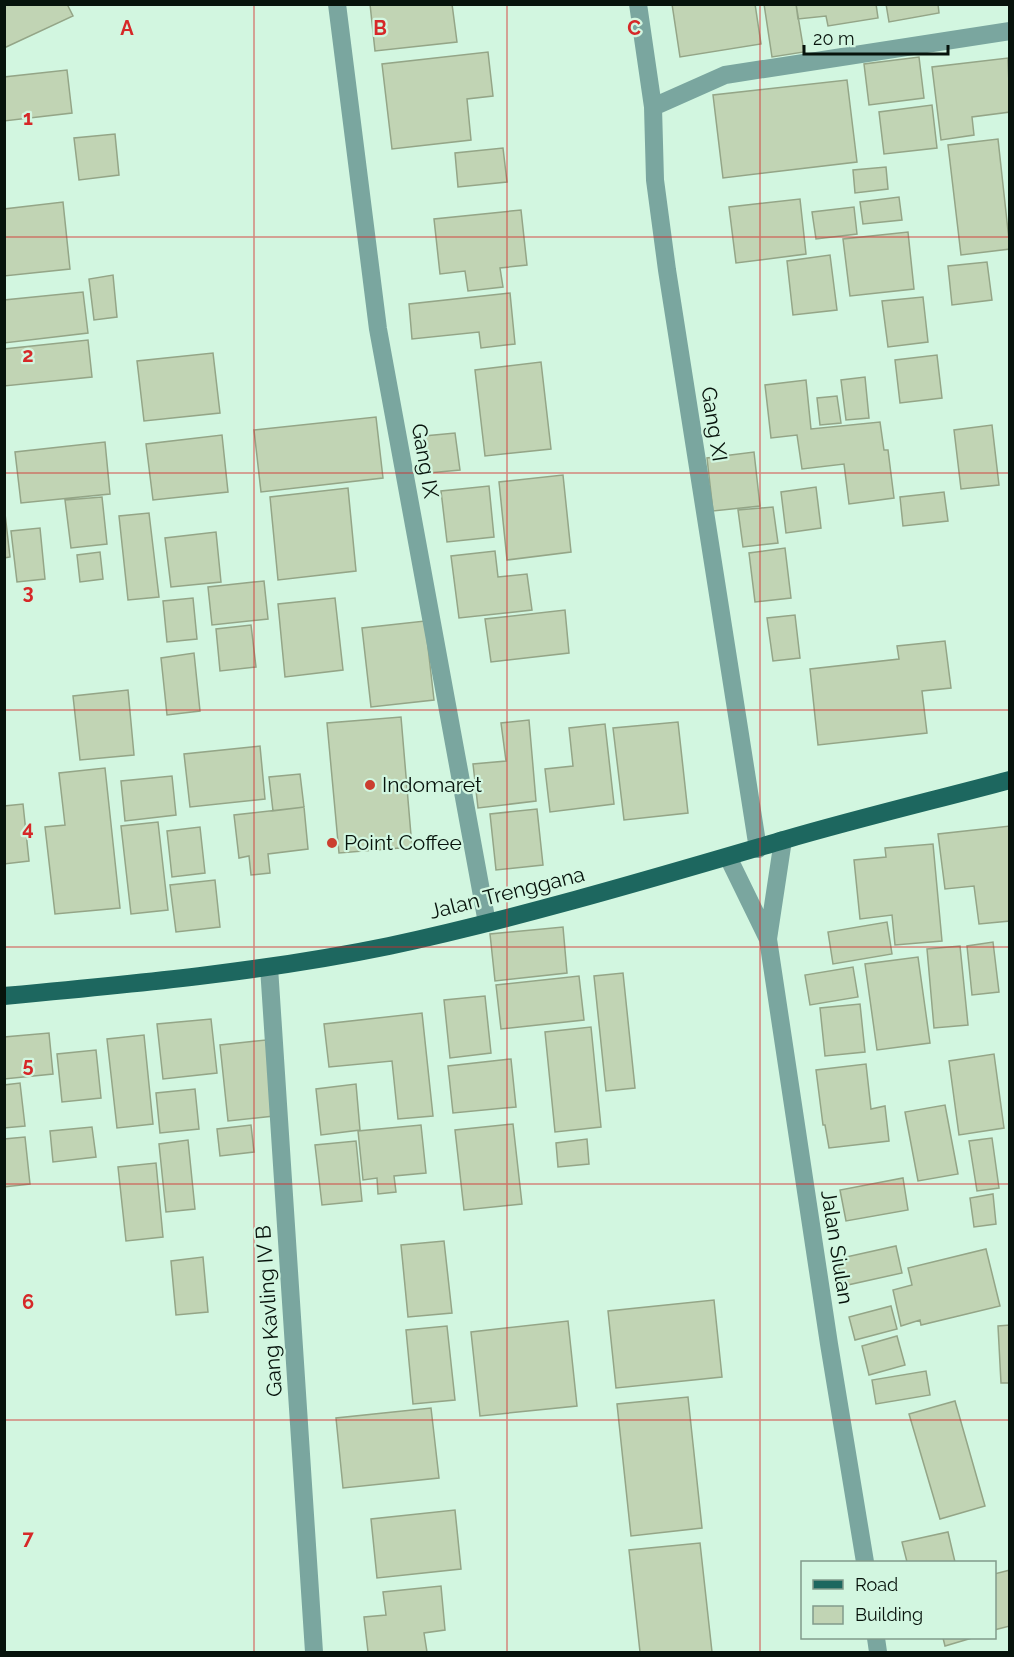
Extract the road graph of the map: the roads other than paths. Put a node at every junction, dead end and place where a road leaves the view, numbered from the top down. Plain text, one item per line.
1 (337, 4) edge
2 (638, 4) edge
3 (1010, 31) edge
4 (653, 106) junction
5 (1010, 780) edge
6 (783, 840) junction
7 (758, 849) junction
8 (728, 857) junction
9 (487, 923) junction
10 (768, 939) junction
11 (269, 967) junction
12 (4, 996) edge
13 (865, 1561) edge
14 (314, 1653) edge

1 - 9 street, Gang IX
2 - 4 street, Gang XI
3 - 4 street
4 - 7 street, Gang XI
5 - 6 main road, Jalan Trenggana
6 - 7 main road, Jalan Trenggana
6 - 10 street, Jalan Siulan
7 - 8 main road, Jalan Trenggana
8 - 9 main road, Jalan Trenggana
8 - 10 street, Jalan Siulan
9 - 11 main road, Jalan Trenggana
10 - 13 street, Jalan Siulan
11 - 12 main road, Jalan Trenggana
11 - 14 street, Gang Kavling IV B

